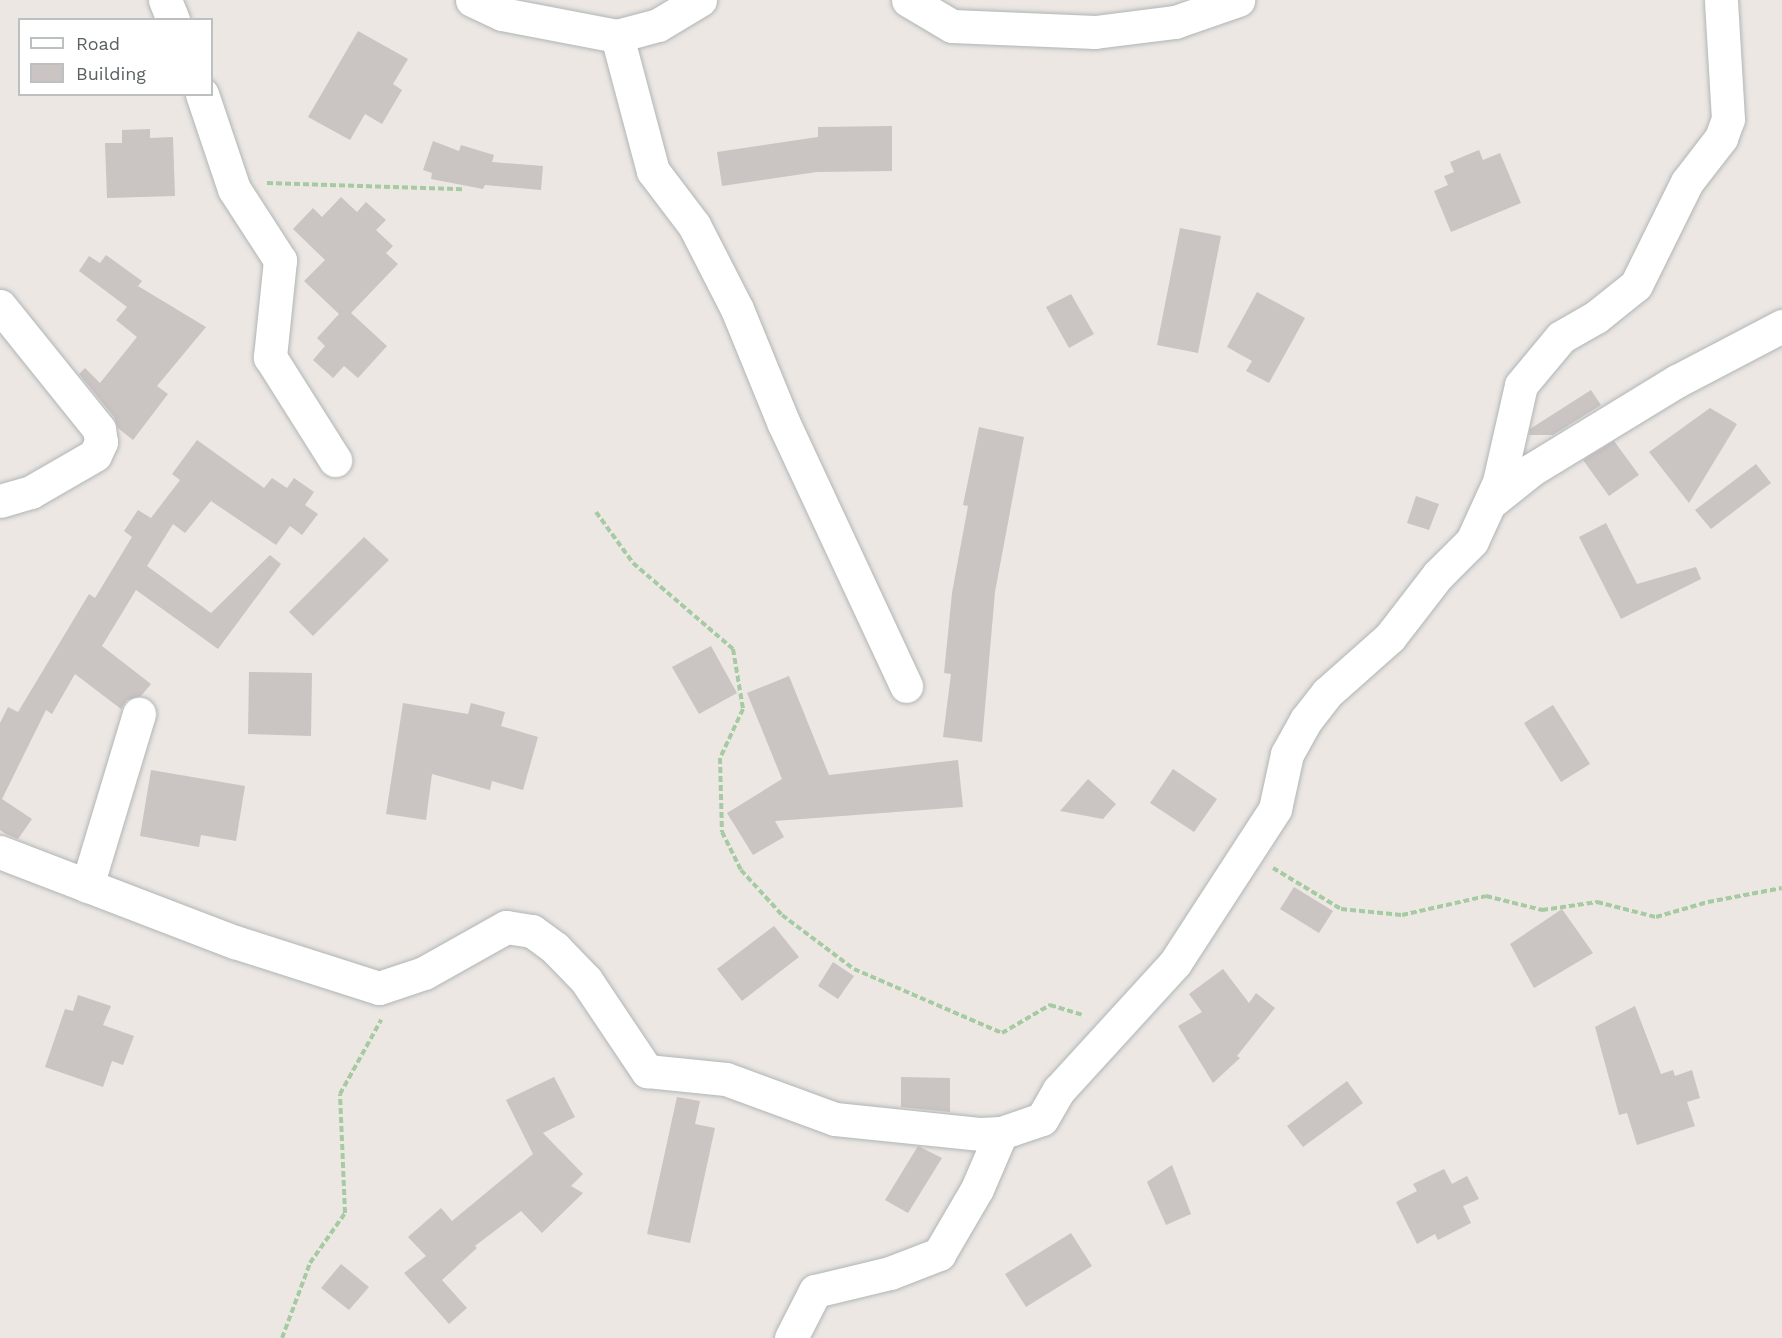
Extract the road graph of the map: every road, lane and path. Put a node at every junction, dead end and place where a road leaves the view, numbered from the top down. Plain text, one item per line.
1 (165, 0) edge
2 (472, 0) edge
3 (700, 0) edge
4 (908, 0) edge
5 (1238, 0) edge
6 (1721, 0) edge
7 (172, 18) edge
8 (617, 36) junction
9 (203, 96) edge
10 (234, 189) junction
11 (463, 189) dead end
12 (0, 306) edge
13 (1782, 326) edge
14 (335, 459) dead end
15 (0, 501) edge
16 (1489, 504) junction
17 (596, 512) dead end
18 (906, 686) dead end
19 (139, 714) dead end
20 (0, 852) edge
21 (1243, 854) junction
22 (87, 886) junction
23 (1782, 888) edge
24 (379, 988) junction
25 (1118, 1025) junction
26 (1001, 1133) junction
27 (282, 1338) edge
28 (791, 1338) edge

1 - 7 street
2 - 8 street
3 - 8 street
4 - 5 street
6 - 16 street
8 - 18 street
9 - 10 street
10 - 11 path
10 - 14 street
12 - 15 street
13 - 16 street
16 - 21 street
17 - 25 path
19 - 22 street
20 - 22 street
21 - 23 path
21 - 25 street
22 - 24 street
24 - 26 street
24 - 27 path
25 - 26 street
26 - 28 street

